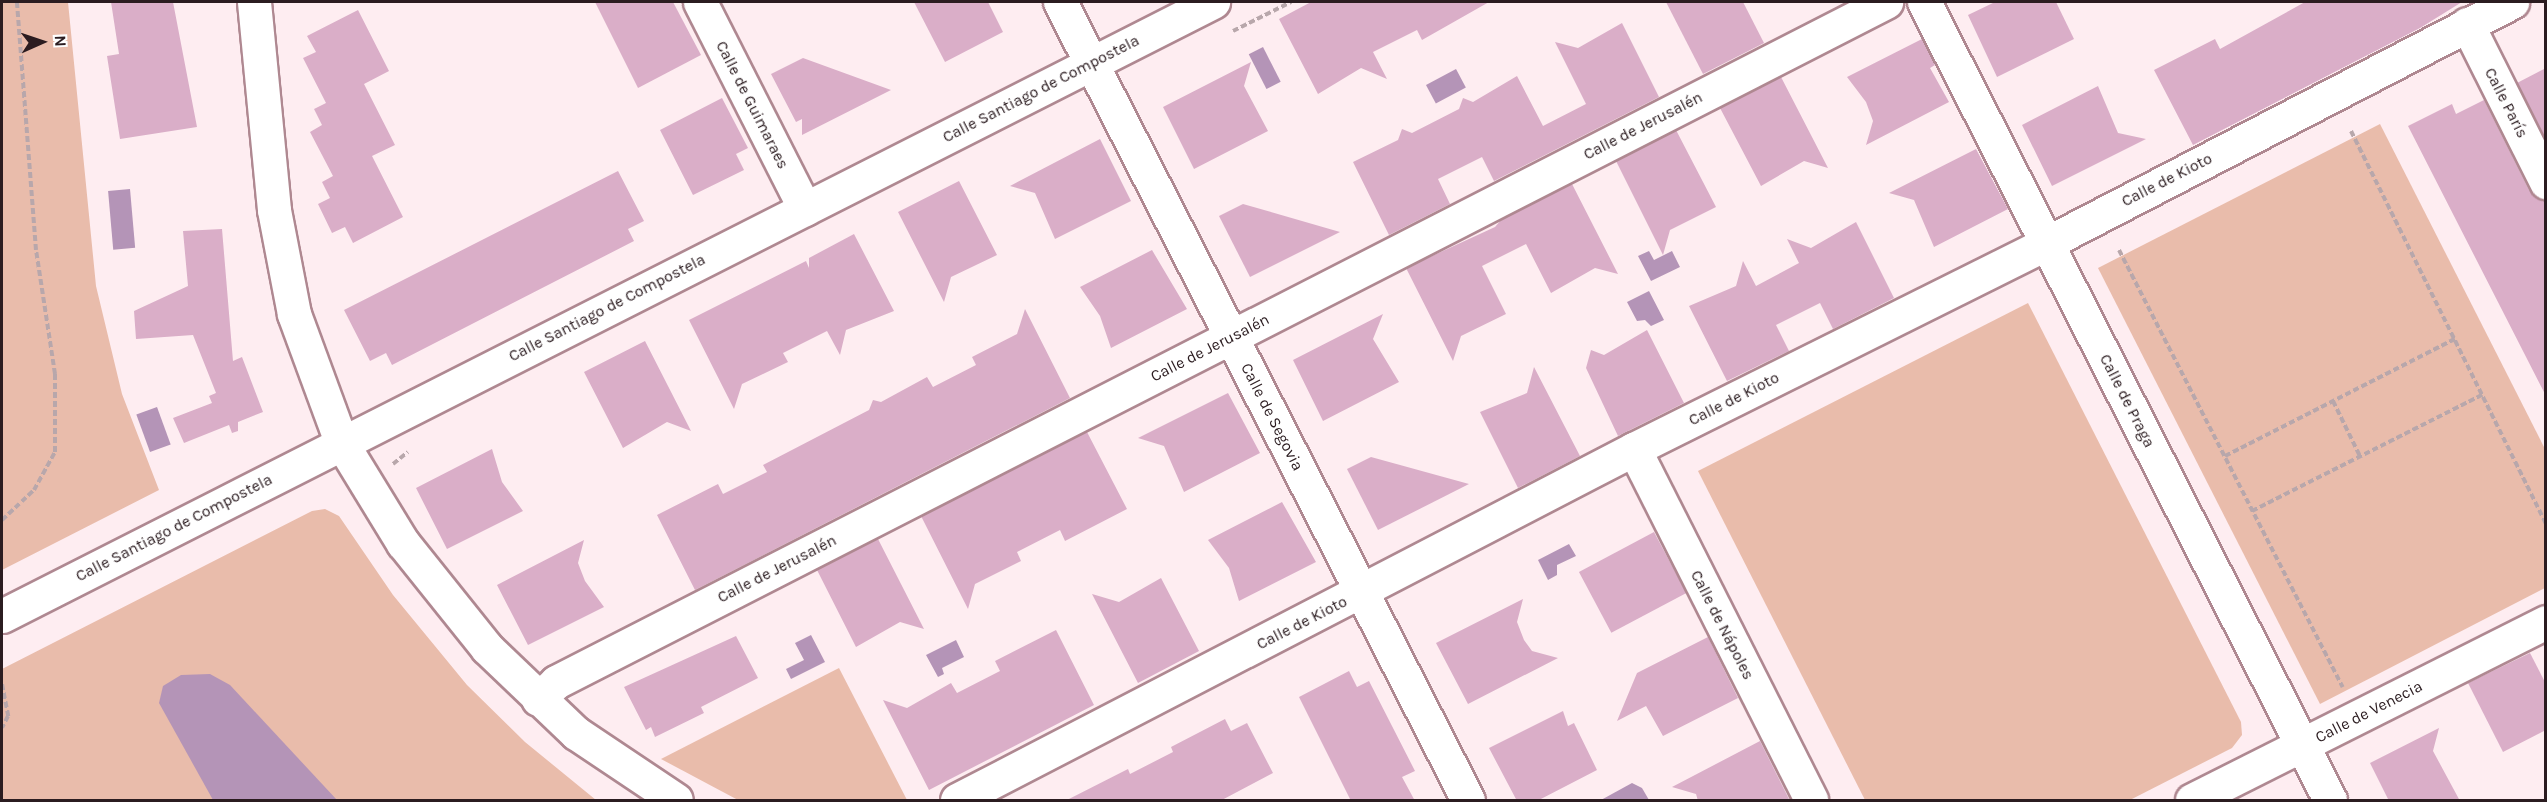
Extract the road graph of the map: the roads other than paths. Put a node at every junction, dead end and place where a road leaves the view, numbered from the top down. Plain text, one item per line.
1 (254, 2) edge
2 (700, 2) edge
3 (1060, 2) edge
4 (1213, 2) edge
5 (1886, 2) edge
6 (1924, 2) edge
7 (2512, 2) edge
8 (2467, 24) junction
9 (1092, 63) junction
10 (2546, 182) edge
11 (805, 209) junction
12 (2047, 243) junction
13 (1232, 337) junction
14 (341, 442) junction
15 (1634, 449) junction
16 (1361, 593) junction
17 (2, 616) edge
18 (2546, 622) edge
19 (538, 699) junction
20 (2302, 745) junction
21 (676, 801) edge
22 (957, 801) edge
23 (1468, 801) edge
24 (1811, 801) edge
25 (2192, 801) edge
26 (2330, 801) edge

1 - 14 street
2 - 11 street, Calle de Guimaraes
3 - 9 street, Calle de Segovia
4 - 9 street, Calle Santiago de Compostela
5 - 13 street, Calle de Jerusalén
6 - 12 street, Calle de Praga
7 - 8 street, Calle de Kioto
8 - 10 street, Calle París
8 - 12 street, Calle de Kioto
9 - 11 street, Calle Santiago de Compostela
9 - 13 street, Calle de Segovia
11 - 14 street, Calle Santiago de Compostela
12 - 15 street, Calle de Kioto
12 - 20 street, Calle de Praga
13 - 16 street, Calle de Segovia
13 - 19 street, Calle de Jerusalén
14 - 17 street, Calle Santiago de Compostela
14 - 19 street
15 - 16 street, Calle de Kioto
15 - 24 street, Calle de Nápoles
16 - 22 street, Calle de Kioto
16 - 23 street, Calle de Segovia
18 - 20 street, Calle de Venecia
19 - 21 street
20 - 25 street, Calle de Venecia
20 - 26 street, Calle de Praga

